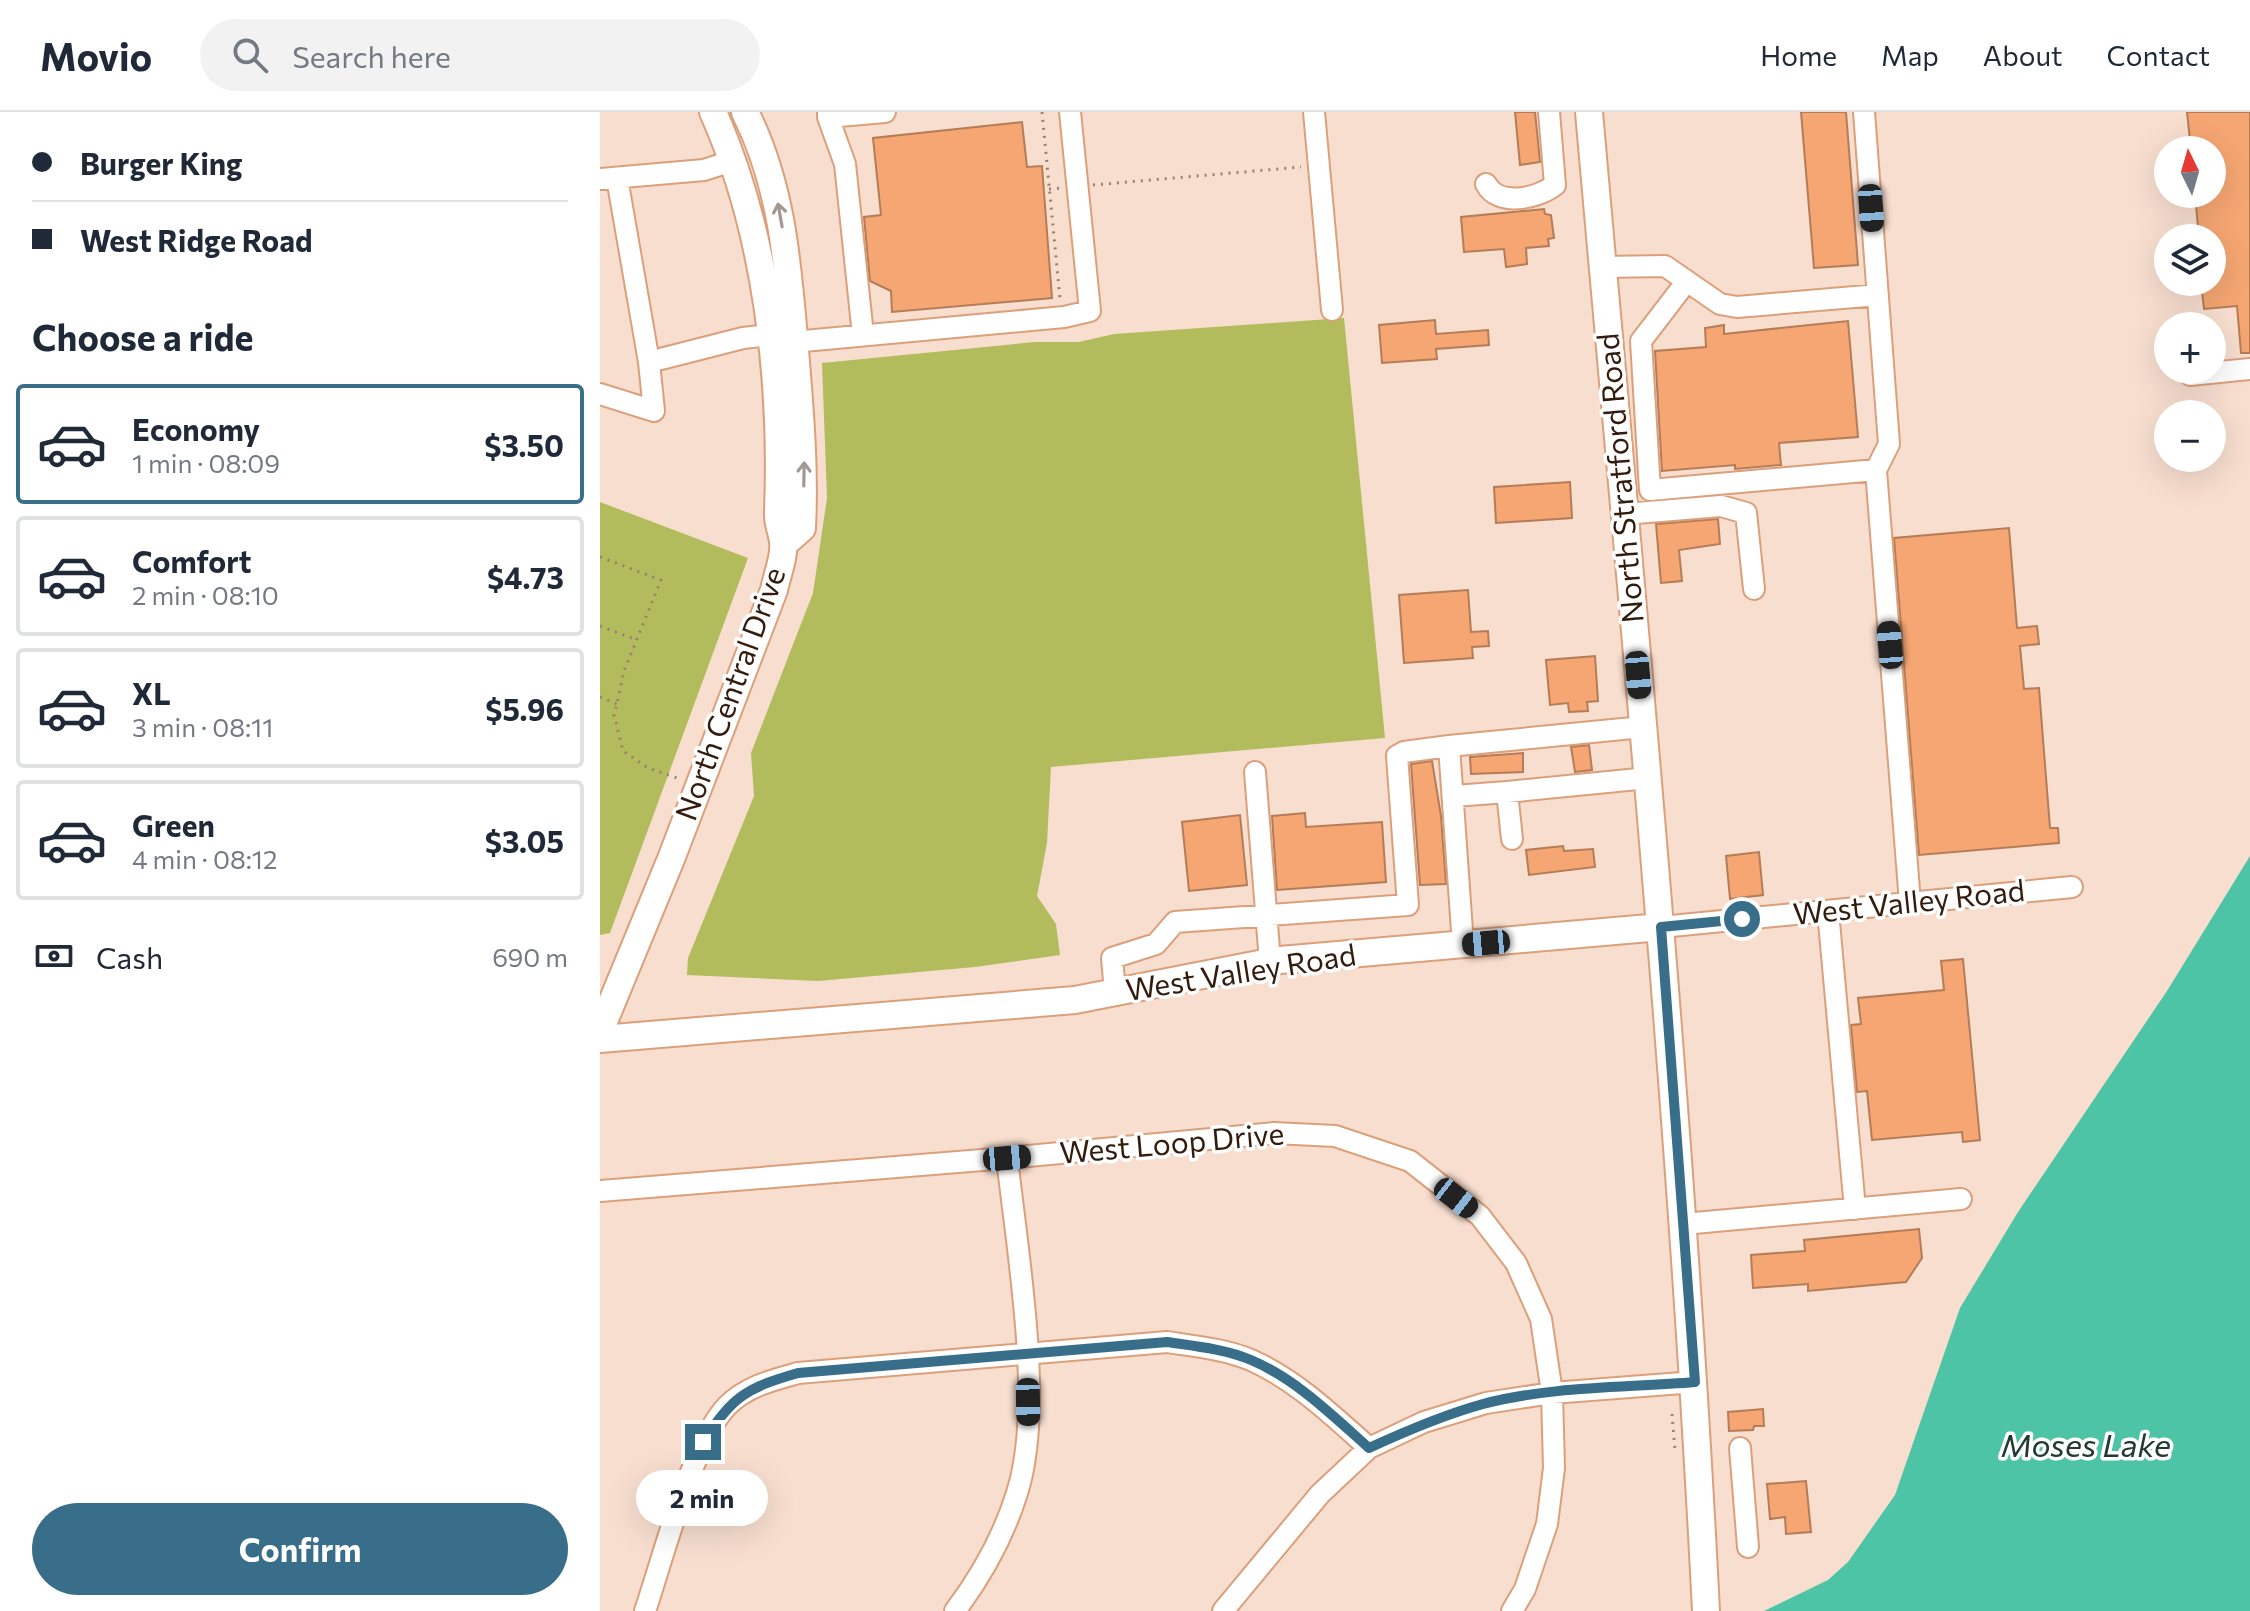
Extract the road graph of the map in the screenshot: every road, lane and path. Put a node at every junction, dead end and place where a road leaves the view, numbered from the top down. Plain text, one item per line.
1 (713, 112) edge
2 (745, 112) edge
3 (885, 112) edge
4 (1042, 112) edge
5 (1070, 112) edge
6 (1314, 112) edge
7 (1549, 112) edge
8 (1589, 112) edge
9 (1864, 112) edge
10 (828, 114) edge
11 (735, 160) junction
12 (1319, 166) junction
13 (609, 178) edge
14 (1486, 184) dead end
15 (1079, 187) junction
16 (1049, 189) junction
17 (1602, 267) junction
18 (1687, 281) junction
19 (1878, 295) junction
20 (1060, 300) dead end
21 (1332, 310) dead end
22 (863, 335) junction
23 (778, 340) junction
24 (649, 362) junction
25 (2250, 369) edge
26 (2226, 371) edge
27 (600, 394) edge
28 (1876, 470) junction
29 (1624, 514) junction
30 (600, 557) edge
31 (1754, 589) dead end
32 (600, 626) edge
33 (637, 640) junction
34 (600, 697) edge
35 (617, 704) junction
36 (1643, 727) junction
37 (1449, 746) junction
38 (1255, 772) dead end
39 (1648, 778) junction
40 (699, 785) junction
41 (1507, 792) junction
42 (1454, 796) junction
43 (1512, 839) dead end
44 (2072, 887) dead end
45 (1910, 903) junction
46 (1828, 911) junction
47 (1266, 914) junction
48 (1661, 927) junction
49 (1463, 945) junction
50 (1270, 962) junction
51 (1115, 992) junction
52 (600, 1031) edge
53 (600, 1039) edge
54 (1007, 1158) junction
55 (600, 1191) edge
56 (1961, 1199) dead end
57 (1855, 1209) junction
58 (1683, 1224) junction
59 (1027, 1354) junction
60 (1695, 1382) junction
61 (1552, 1393) junction
62 (1369, 1448) junction
63 (1740, 1448) dead end
64 (1748, 1547) dead end
65 (645, 1611) edge
66 (955, 1611) edge
67 (1223, 1611) edge
68 (1512, 1611) edge
69 (1706, 1611) edge

1 - 11 main road
23 -> 2 main road
3 - 10 street
4 - 16 path
5 - 15 street
6 - 12 street
7 - 14 street
8 - 17 main road, North Stratford Road
9 - 19 street
10 - 22 street
11 - 13 street
11 - 23 main road
12 - 15 path
12 - 21 street
13 - 24 street
15 - 16 path
15 - 22 street
16 - 20 path
17 - 18 street
17 - 29 main road, North Stratford Road
18 - 19 street
18 - 28 street
19 - 28 street
22 - 23 street
23 - 24 street
23 - 40 main road, North Central Drive
24 - 27 street
25 - 26 street
28 - 45 street
29 - 31 street
29 - 36 main road, North Stratford Road
30 - 33 path
32 - 33 path
33 - 35 path
34 - 35 path
35 - 40 path
36 - 37 street
36 - 39 main road, North Stratford Road
37 - 42 street
37 - 47 street
38 - 47 street
39 - 41 street
39 - 48 main road, North Stratford Road
40 - 52 main road, North Central Drive
41 - 42 street
41 - 43 street
42 - 49 street
44 - 45 street, West Valley Road
45 - 46 street, West Valley Road
46 - 48 street, West Valley Road
46 - 57 street
47 - 50 street
47 - 51 street
48 - 49 main road, West Valley Road
48 - 58 main road, North Stratford Road
49 - 50 main road, West Valley Road
50 - 51 main road, West Valley Road
51 - 53 main road, West Valley Road
54 - 55 street, West Loop Drive
54 - 59 street
54 - 61 street, West Loop Drive
56 - 57 street
57 - 58 street
58 - 60 main road, North Stratford Road
59 - 62 street
59 - 65 street
59 - 66 street
60 - 61 street
60 - 69 main road, North Stratford Road
61 - 62 street
61 - 68 street, West Loop Drive
62 - 67 street
63 - 64 street

